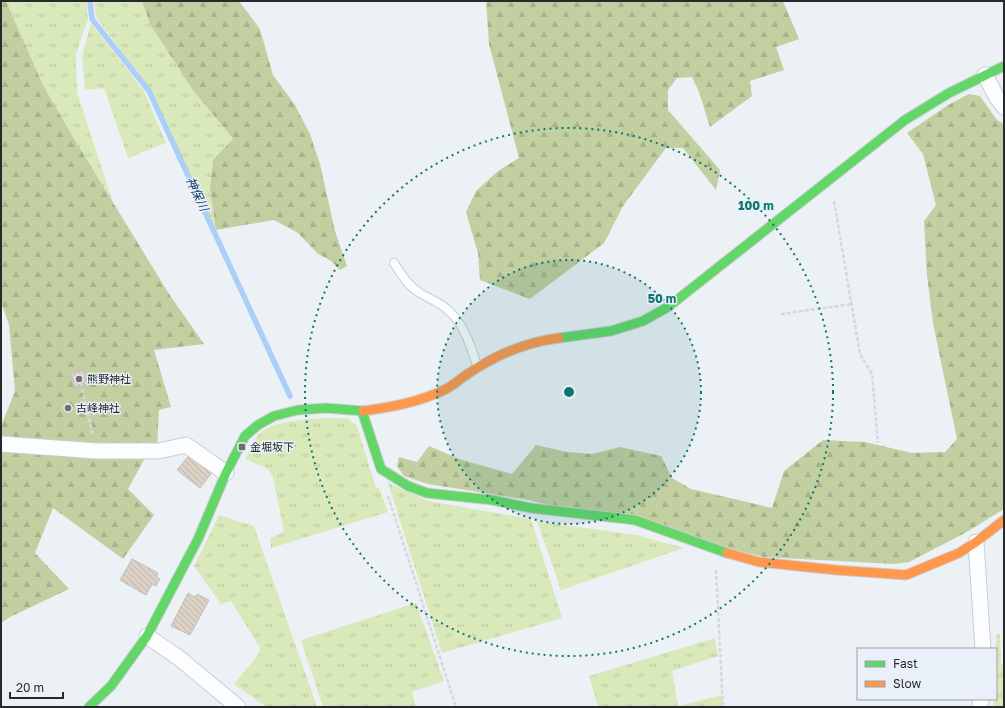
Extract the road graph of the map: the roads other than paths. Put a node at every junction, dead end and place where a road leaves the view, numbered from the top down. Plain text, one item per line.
1 (1004, 66) edge
2 (985, 75) junction
3 (1004, 107) edge
4 (394, 263) dead end
5 (478, 368) junction
6 (362, 411) junction
7 (1, 444) edge
8 (381, 469) junction
9 (226, 473) junction
10 (385, 484) road end
11 (1004, 520) edge
12 (976, 542) junction
13 (147, 636) junction
14 (983, 648) edge
15 (89, 707) edge
16 (238, 707) edge

1 - 2 street
2 - 3 street
2 - 5 street
4 - 5 lane
5 - 6 street
6 - 8 street
6 - 9 street
7 - 9 street
8 - 10 street
8 - 12 street
9 - 13 street
11 - 12 street
12 - 14 street
13 - 15 street
13 - 16 street

